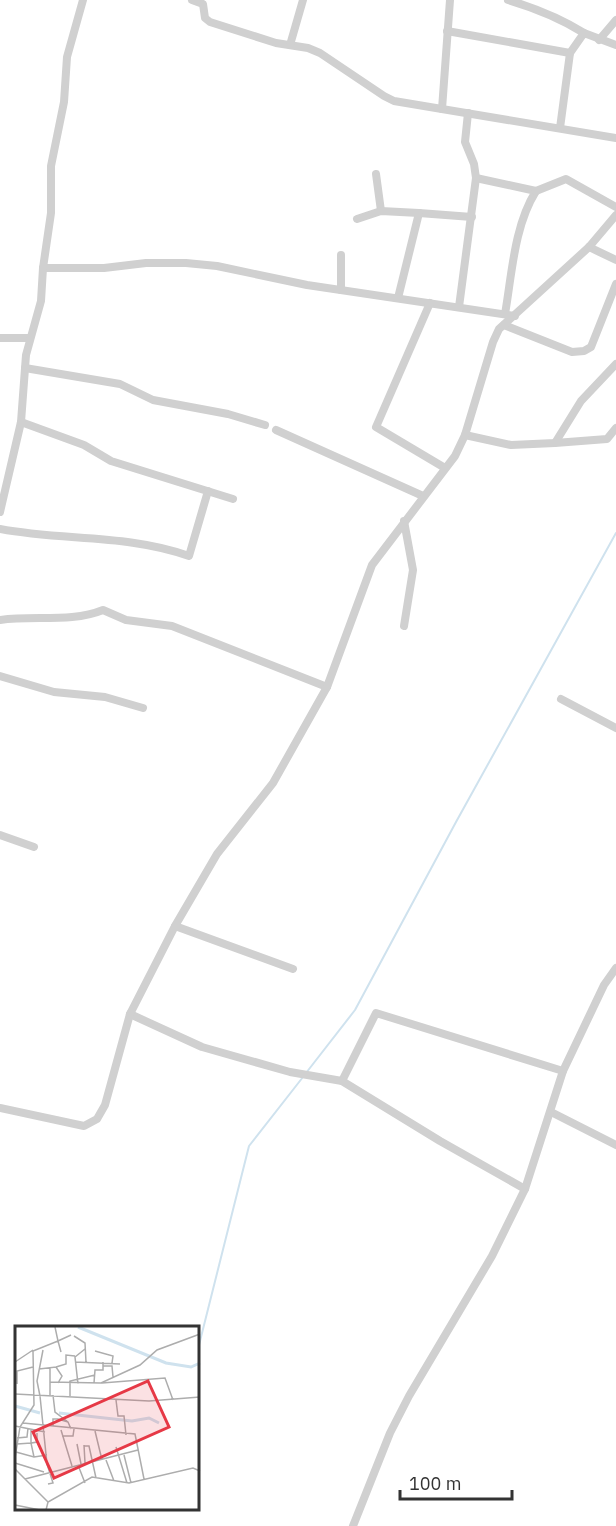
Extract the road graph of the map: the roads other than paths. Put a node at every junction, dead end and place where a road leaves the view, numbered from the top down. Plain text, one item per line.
1 (83, 0) edge
2 (192, 0) edge
3 (303, 0) edge
4 (450, 0) edge
5 (508, 0) edge
6 (616, 20) edge
7 (447, 31) junction
8 (584, 33) junction
9 (599, 40) junction
10 (291, 45) junction
11 (616, 45) edge
12 (570, 53) junction
13 (441, 109) junction
14 (468, 113) junction
15 (560, 128) junction
16 (616, 138) edge
17 (376, 174) dead end
18 (476, 178) junction
19 (536, 191) junction
20 (616, 207) edge
21 (381, 211) junction
22 (419, 213) junction
23 (616, 215) edge
24 (472, 217) junction
25 (357, 219) dead end
26 (590, 248) junction
27 (341, 255) dead end
28 (616, 260) edge
29 (43, 268) junction
30 (616, 284) edge
31 (341, 290) junction
32 (398, 298) junction
33 (429, 303) junction
34 (459, 307) junction
35 (505, 314) junction
36 (515, 316) junction
37 (504, 325) junction
38 (0, 338) edge
39 (30, 338) junction
40 (616, 364) edge
41 (25, 368) junction
42 (21, 422) junction
43 (265, 425) dead end
44 (616, 428) edge
45 (276, 430) dead end
46 (465, 435) junction
47 (555, 443) junction
48 (446, 468) junction
49 (208, 491) junction
50 (423, 496) junction
51 (233, 498) dead end
52 (0, 512) edge
53 (404, 521) junction
54 (0, 529) edge
55 (0, 620) edge
56 (404, 626) dead end
57 (0, 676) edge
58 (327, 687) junction
59 (561, 699) dead end
60 (143, 708) dead end
61 (616, 728) edge
62 (0, 835) edge
63 (34, 847) dead end
64 (175, 926) junction
65 (616, 968) edge
66 (293, 969) dead end
67 (130, 1014) junction
68 (563, 1071) junction
69 (342, 1081) junction
70 (0, 1108) edge
71 (551, 1112) junction
72 (616, 1145) edge
73 (525, 1189) junction
74 (353, 1526) edge

1 - 29 street
2 - 10 street
3 - 10 street
4 - 7 street
5 - 8 street
6 - 9 street
7 - 12 street
7 - 13 street
8 - 9 street
8 - 12 street
9 - 11 street
10 - 13 street
12 - 15 street
13 - 14 street
14 - 15 street
14 - 18 street
15 - 16 street
17 - 21 street
18 - 19 street
18 - 24 street
19 - 20 street
19 - 35 street
21 - 22 street
21 - 25 street
22 - 24 street
22 - 32 street
23 - 26 street
24 - 34 street
26 - 28 street
26 - 36 street
27 - 31 street
29 - 31 street
29 - 39 street
30 - 37 street
31 - 32 street
32 - 33 street
33 - 34 street
33 - 48 street
34 - 35 street
35 - 36 street
36 - 37 street
37 - 46 street
38 - 39 street
39 - 41 street
40 - 47 street
41 - 42 street
41 - 43 street
42 - 49 street
42 - 52 street
44 - 47 street
45 - 50 street
46 - 47 street
46 - 48 street
48 - 50 street
49 - 51 street
49 - 54 street
50 - 53 street
53 - 56 street
53 - 58 street
55 - 58 street
57 - 60 street
58 - 64 street
59 - 61 street
62 - 63 street
64 - 66 street
64 - 67 street
65 - 68 street
67 - 69 street
67 - 70 street
68 - 69 street
68 - 71 street
69 - 73 street
71 - 72 street
71 - 73 street
73 - 74 street

